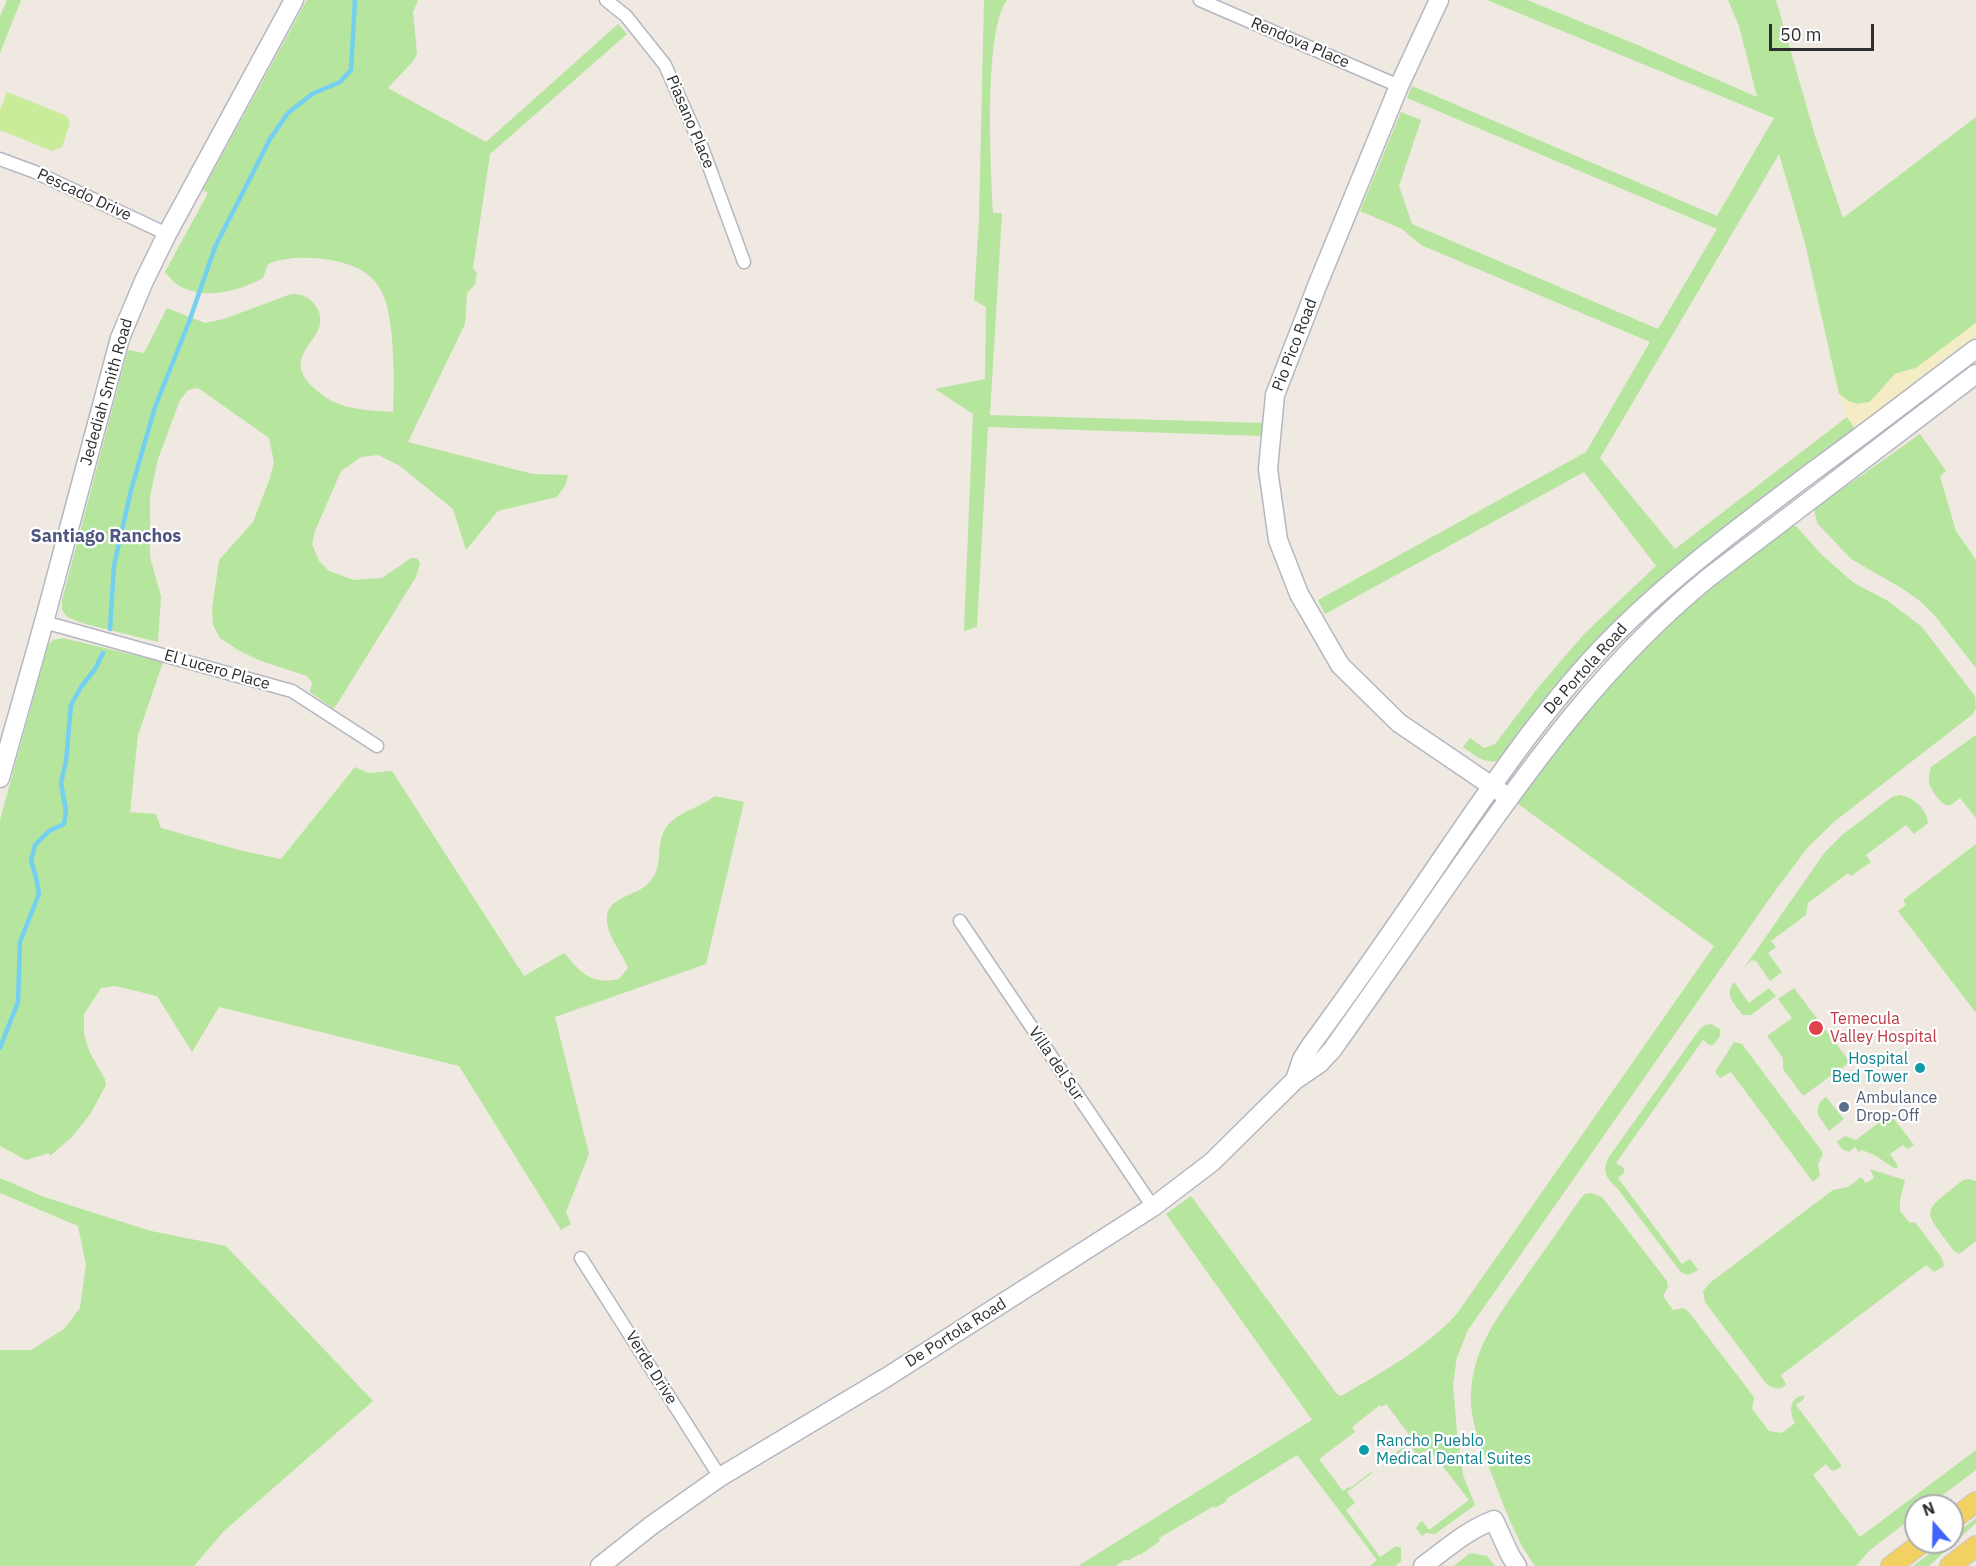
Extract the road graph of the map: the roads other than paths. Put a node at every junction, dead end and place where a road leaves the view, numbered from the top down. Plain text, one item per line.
1 (294, 0) edge
2 (606, 0) edge
3 (1200, 0) edge
4 (1439, 0) edge
5 (1399, 86) junction
6 (0, 159) edge
7 (167, 234) junction
8 (744, 262) dead end
9 (1976, 349) edge
10 (1976, 374) edge
11 (1922, 390) junction
12 (1799, 507) junction
13 (44, 622) junction
14 (377, 746) dead end
15 (0, 778) edge
16 (1492, 786) junction
17 (1509, 798) junction
18 (960, 921) dead end
19 (1295, 1080) junction
20 (1153, 1207) junction
21 (581, 1258) dead end
22 (720, 1478) junction
23 (1976, 1546) edge
24 (1907, 1554) edge
25 (600, 1566) edge
26 (1424, 1566) edge
27 (1517, 1566) edge
28 (1891, 1566) edge
29 (1950, 1566) edge

1 - 7 main road, Jedediah Smith Road
2 - 8 street, Piasano Place
3 - 5 street, Rendova Place
4 - 5 main road, Pio Pico Road
5 - 16 main road, Pio Pico Road
6 - 7 street, Pescado Drive
7 - 13 main road, Jedediah Smith Road
9 - 11 main road, De Portola Road
10 - 12 main road, De Portola Road
11 - 12 main road
11 - 16 main road, De Portola Road
12 - 17 main road, De Portola Road
13 - 14 street, El Lucero Place
13 - 15 main road, Jedediah Smith Road
16 - 17 main road, Pio Pico Road
16 - 19 main road, De Portola Road
17 - 19 main road, De Portola Road
18 - 20 street, Villa del Sur
19 - 20 main road, De Portola Road
20 - 22 main road, De Portola Road
21 - 22 street, Verde Drive
22 - 25 main road, De Portola Road
23 - 29 main road
24 - 28 main road
26 - 27 main road

